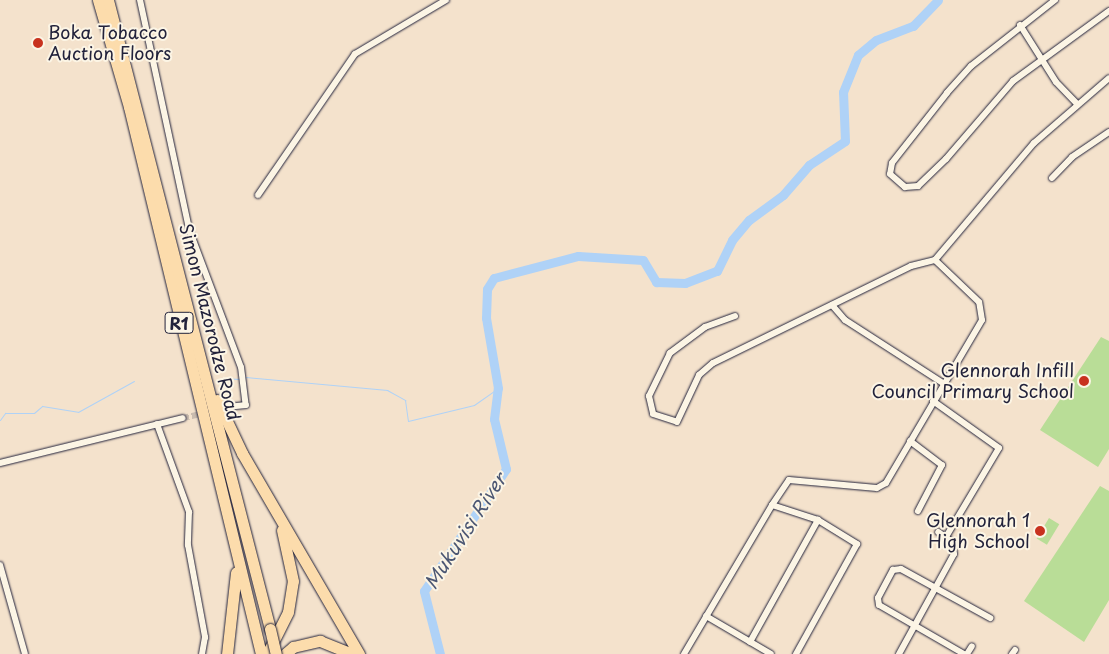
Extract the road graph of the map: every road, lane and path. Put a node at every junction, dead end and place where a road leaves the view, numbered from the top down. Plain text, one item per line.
1 (98, 0) edge
2 (108, 0) edge
3 (140, 0) edge
4 (446, 0) edge
5 (1054, 0) edge
6 (1109, 11) edge
7 (1020, 26) junction
8 (1042, 60) junction
9 (1109, 78) edge
10 (1076, 103) junction
11 (1109, 132) edge
12 (1052, 178) dead end
13 (258, 195) dead end
14 (935, 260) junction
15 (832, 305) junction
16 (736, 316) dead end
17 (204, 369) junction
18 (946, 385) junction
19 (934, 401) junction
20 (228, 407) dead end
21 (184, 418) tunnel mouth
22 (157, 424) junction
23 (910, 441) junction
24 (0, 463) edge
25 (772, 505) junction
26 (918, 510) dead end
27 (276, 512) junction
28 (818, 520) junction
29 (938, 532) dead end
30 (946, 537) junction
31 (237, 563) junction
32 (0, 565) edge
33 (933, 585) junction
34 (706, 616) junction
35 (990, 618) dead end
36 (913, 625) junction
37 (750, 642) junction
38 (972, 646) dead end
39 (262, 652) edge
40 (25, 654) edge
41 (202, 654) edge
42 (227, 654) edge
43 (276, 654) edge
44 (285, 654) edge
45 (353, 654) edge
46 (359, 654) edge
47 (684, 654) edge
48 (771, 654) edge
49 (796, 654) edge
50 (899, 654) edge
51 (965, 654) edge

1 - 31 highway, Simon Mazorodze Road / R1
2 - 17 highway, Simon Mazorodze Road / R1
3 - 20 street
4 - 13 street
5 - 7 street
6 - 8 street
7 - 8 street
7 - 8 street
8 - 10 street
9 - 10 street
10 - 14 street
11 - 12 street
14 - 15 street
14 - 18 street
15 - 16 street
15 - 18 street
17 - 27 highway
17 - 43 highway, Simon Mazorodze Road / R1, bridge
18 - 19 street
19 - 23 street
19 - 30 street
21 - 22 street
22 - 24 street
22 - 41 street
23 - 25 street
23 - 26 street
25 - 28 street
25 - 34 street
27 - 39 highway
27 - 46 highway
28 - 37 street
28 - 49 street
29 - 30 street
30 - 33 street
31 - 39 highway, Simon Mazorodze Road / R1
31 - 42 highway
32 - 40 street
33 - 35 street
33 - 36 street
33 - 36 street
34 - 37 street
34 - 47 street
36 - 50 street
36 - 51 street
37 - 48 street
38 - 51 street
44 - 45 highway

